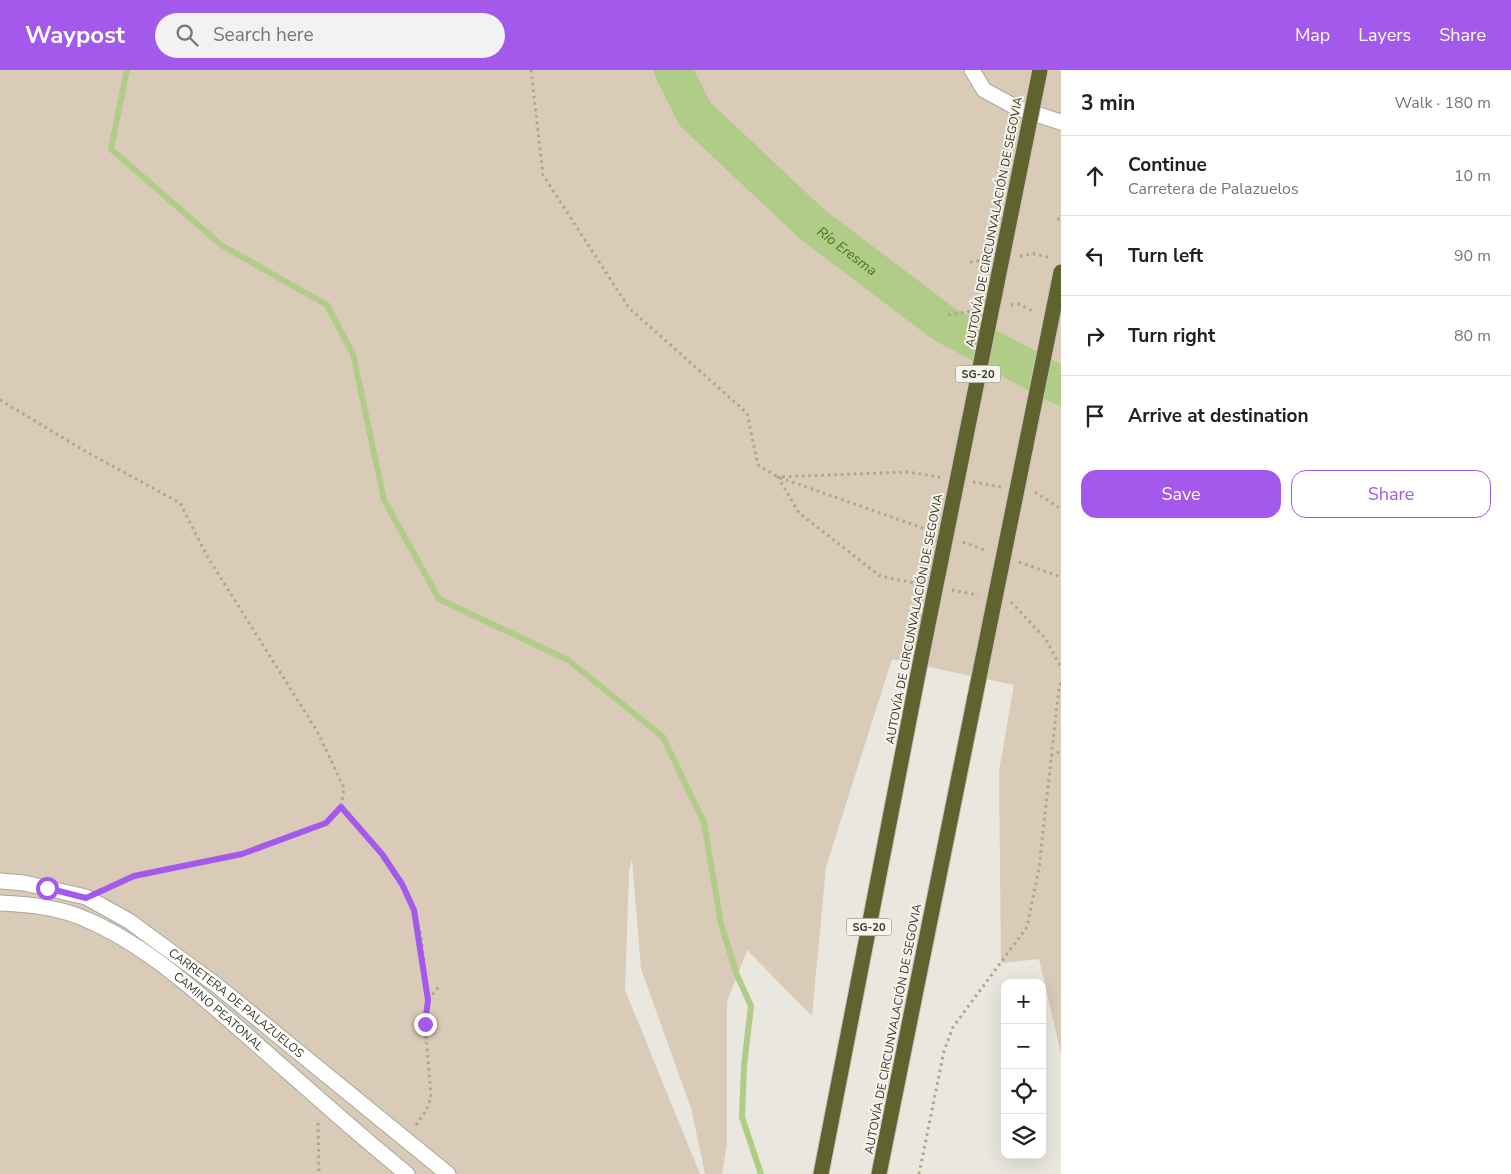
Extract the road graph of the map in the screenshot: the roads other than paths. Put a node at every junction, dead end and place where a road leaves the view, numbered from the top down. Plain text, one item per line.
1 (972, 70) edge
2 (1040, 70) edge
3 (1061, 122) edge
4 (1061, 272) edge
5 (0, 882) edge
6 (0, 903) edge
7 (407, 1174) edge
8 (448, 1174) edge
9 (821, 1174) edge
10 (879, 1174) edge

1 - 3 street
2 - 9 highway, AUTOVÍA DE CIRCUNVALACIÓN DE SEGOVIA / SG-20, bridge
4 - 10 highway, AUTOVÍA DE CIRCUNVALACIÓN DE SEGOVIA, bridge
5 - 8 street, CARRETERA DE PALAZUELOS
6 - 7 street, CAMINO PEATONAL

